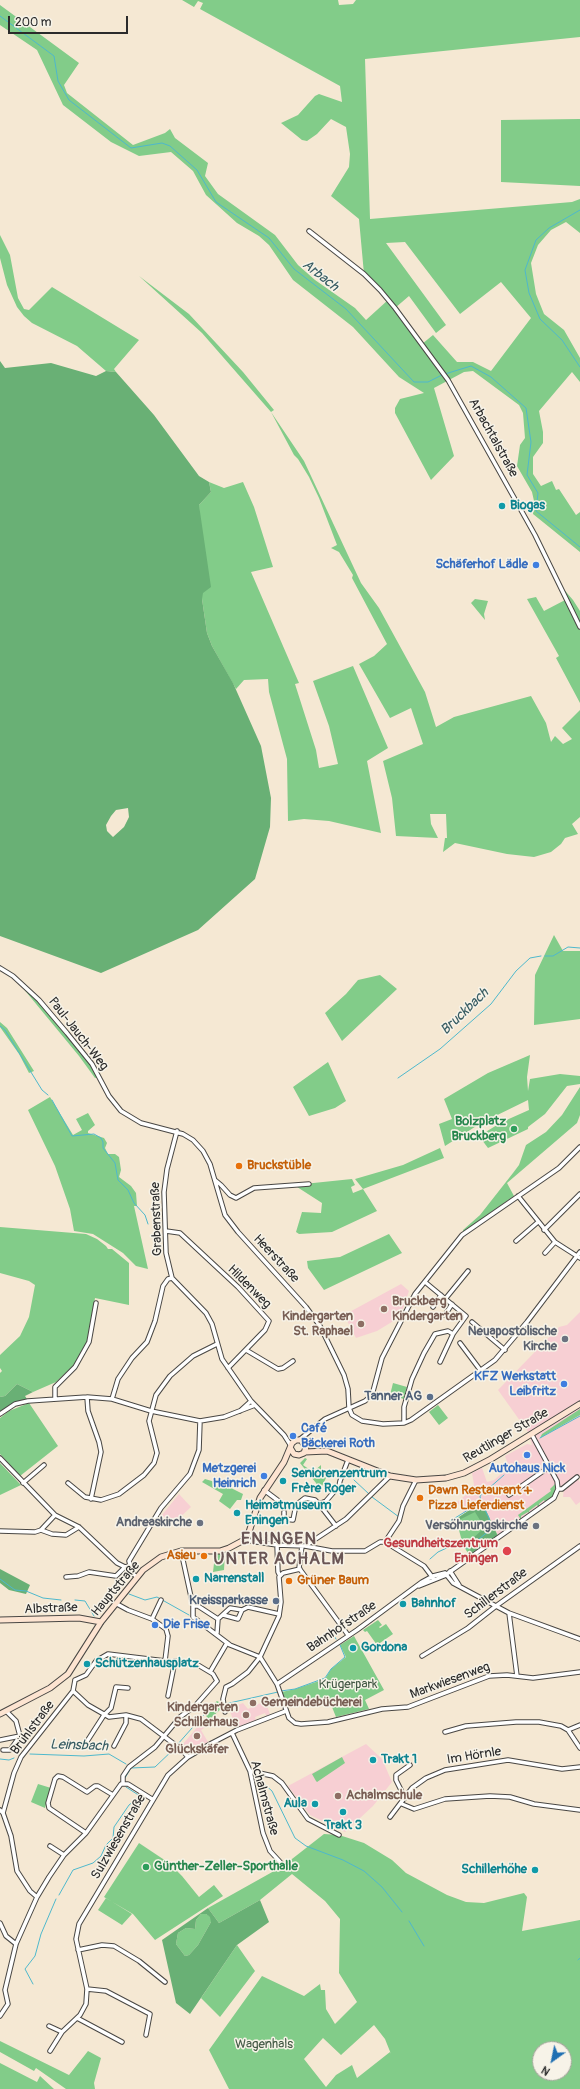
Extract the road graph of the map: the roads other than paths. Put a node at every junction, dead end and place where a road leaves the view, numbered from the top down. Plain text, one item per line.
1 (308, 231) dead end
2 (580, 627) edge
3 (0, 968) edge
4 (177, 1132) junction
5 (580, 1147) edge
6 (215, 1180) junction
7 (309, 1184) dead end
8 (580, 1194) edge
9 (518, 1196) junction
10 (538, 1222) junction
11 (544, 1230) junction
12 (166, 1231) junction
13 (516, 1241) dead end
14 (554, 1242) junction
15 (545, 1253) dead end
16 (579, 1255) edge
17 (468, 1271) dead end
18 (172, 1278) junction
19 (425, 1282) junction
20 (441, 1295) junction
21 (446, 1298) junction
22 (96, 1303) dead end
23 (452, 1304) junction
24 (433, 1307) dead end
25 (445, 1315) dead end
26 (472, 1322) dead end
27 (453, 1334) junction
28 (460, 1343) dead end
29 (218, 1344) junction
30 (246, 1350) junction
31 (505, 1350) junction
32 (293, 1362) dead end
33 (440, 1362) dead end
34 (228, 1368) junction
35 (481, 1371) junction
36 (87, 1397) junction
37 (54, 1398) junction
38 (112, 1399) junction
39 (251, 1401) junction
40 (580, 1404) edge
41 (255, 1405) junction
42 (349, 1408) junction
43 (151, 1411) junction
44 (239, 1412) junction
45 (0, 1414) edge
46 (200, 1421) junction
47 (404, 1423) junction
48 (532, 1435) junction
49 (297, 1444) junction
50 (321, 1451) junction
51 (305, 1452) junction
52 (294, 1454) junction
53 (0, 1458) edge
54 (348, 1460) junction
55 (284, 1462) junction
56 (44, 1465) dead end
57 (549, 1467) junction
58 (390, 1476) junction
59 (577, 1477) dead end
60 (416, 1480) junction
61 (68, 1483) dead end
62 (23, 1484) junction
63 (558, 1489) junction
64 (264, 1490) junction
65 (509, 1495) dead end
66 (90, 1499) junction
67 (319, 1504) junction
68 (296, 1505) junction
69 (284, 1512) dead end
70 (56, 1515) junction
71 (336, 1526) junction
72 (79, 1527) junction
73 (41, 1530) junction
74 (0, 1531) edge
75 (249, 1532) junction
76 (244, 1540) junction
77 (256, 1542) junction
78 (385, 1542) junction
79 (277, 1545) junction
80 (303, 1546) junction
81 (580, 1546) edge
82 (180, 1551) junction
83 (127, 1566) junction
84 (300, 1569) junction
85 (447, 1573) junction
86 (280, 1576) junction
87 (66, 1577) dead end
88 (137, 1577) junction
89 (433, 1578) junction
90 (160, 1600) dead end
91 (117, 1604) junction
92 (193, 1606) junction
93 (496, 1606) junction
94 (242, 1610) junction
95 (509, 1613) junction
96 (279, 1614) junction
97 (223, 1616) junction
98 (152, 1619) junction
99 (218, 1619) junction
100 (0, 1620) edge
101 (102, 1622) junction
102 (217, 1633) junction
103 (348, 1635) junction
104 (580, 1639) edge
105 (227, 1643) junction
106 (422, 1656) dead end
107 (260, 1657) junction
108 (165, 1661) junction
109 (175, 1661) junction
110 (210, 1672) junction
111 (580, 1672) edge
112 (68, 1674) junction
113 (517, 1676) junction
114 (75, 1680) junction
115 (217, 1681) junction
116 (277, 1684) junction
117 (226, 1687) junction
118 (128, 1688) dead end
119 (73, 1691) junction
120 (168, 1696) dead end
121 (6, 1711) junction
122 (286, 1711) junction
123 (225, 1712) dead end
124 (0, 1714) edge
125 (104, 1715) junction
126 (126, 1715) junction
127 (580, 1725) edge
128 (568, 1730) junction
129 (445, 1732) dead end
130 (232, 1733) junction
131 (20, 1736) junction
132 (164, 1737) junction
133 (0, 1740) edge
134 (84, 1746) dead end
135 (114, 1746) dead end
136 (580, 1748) edge
137 (3, 1750) dead end
138 (188, 1757) junction
139 (410, 1765) dead end
140 (580, 1768) edge
141 (250, 1771) junction
142 (123, 1784) junction
143 (112, 1795) junction
144 (405, 1798) junction
145 (152, 1799) junction
146 (402, 1804) junction
147 (579, 1808) edge
148 (0, 1810) edge
149 (3, 1814) junction
150 (390, 1817) dead end
151 (86, 1833) junction
152 (339, 1835) dead end
153 (50, 1846) dead end
154 (64, 1856) junction
155 (282, 1864) dead end
156 (37, 1897) junction
157 (0, 1922) edge
158 (16, 1944) junction
159 (78, 1950) junction
160 (165, 1982) dead end
161 (87, 1989) junction
162 (0, 2016) edge
163 (77, 2018) junction
164 (49, 2026) dead end
165 (62, 2032) junction
166 (146, 2035) dead end
167 (122, 2042) dead end
168 (50, 2051) dead end

1 - 2 street, Arbachtalstraße
3 - 4 street, Paul-Jauch-Weg
4 - 6 street, Heerstraße
4 - 12 street, Grabenstraße
5 - 9 street
6 - 7 street
6 - 42 street, Heerstraße
8 - 11 street
9 - 10 street
9 - 19 street
10 - 11 street
10 - 13 street
11 - 14 street
12 - 18 street, Grabenstraße
12 - 30 street, Hildenweg
14 - 15 street
14 - 16 street
16 - 31 street
17 - 21 street
18 - 29 street
18 - 38 street
19 - 20 street
19 - 42 street
20 - 21 street
20 - 24 street
21 - 23 street
22 - 37 street
23 - 25 street
23 - 27 street
26 - 31 street
27 - 33 street
27 - 47 street
28 - 35 street
29 - 34 street
29 - 43 street
30 - 32 street
30 - 34 street, Hildenweg
31 - 35 street
34 - 39 street
35 - 47 street
36 - 37 street
36 - 38 street
36 - 66 street
37 - 45 street
38 - 43 street
39 - 41 street
39 - 44 street
40 - 48 main road, Reutlinger Straße
41 - 44 street
41 - 49 street
42 - 47 street
42 - 49 street
43 - 46 street
43 - 66 street
44 - 46 street
46 - 83 street
48 - 57 street
48 - 60 main road, Reutlinger Straße
49 - 50 main road, Reutlinger Straße
49 - 51 main road
49 - 52 main road
49 - 55 main road
50 - 51 main road
50 - 54 main road, Reutlinger Straße
51 - 52 main road
52 - 55 main road
53 - 62 street
54 - 58 main road, Reutlinger Straße
54 - 67 street
55 - 64 main road
56 - 62 street
57 - 63 street
57 - 65 street
58 - 60 main road, Reutlinger Straße
58 - 71 street
59 - 63 street
60 - 78 street
61 - 66 street
62 - 70 street
63 - 85 street, Bahnhofstraße
64 - 68 street
64 - 75 main road
67 - 68 street
67 - 71 street
68 - 69 street
70 - 72 street
70 - 73 street
71 - 80 street
72 - 73 street
72 - 83 street
73 - 74 street
75 - 76 main road
75 - 77 street
76 - 77 street
76 - 82 main road, Hauptstraße
77 - 79 street
78 - 80 street
78 - 89 street
79 - 80 street
79 - 86 street
80 - 84 street
81 - 93 street, Schillerstraße
82 - 88 main road, Hauptstraße
82 - 92 street
83 - 87 street
83 - 88 street
84 - 86 street
84 - 103 street
85 - 89 street, Bahnhofstraße
85 - 93 street
86 - 96 street
88 - 91 main road, Hauptstraße
89 - 103 street, Bahnhofstraße
90 - 98 street
91 - 98 street
91 - 101 main road, Hauptstraße
92 - 99 street
92 - 102 street
93 - 95 street
93 - 106 street, Schillerstraße
94 - 96 street
94 - 97 street
94 - 97 street
95 - 104 street
95 - 113 street
96 - 107 street
97 - 99 street
98 - 108 street
99 - 102 street
100 - 101 main road, Albstraße
101 - 112 main road, Hauptstraße
102 - 105 street
103 - 116 street, Bahnhofstraße
105 - 107 street
105 - 110 street
107 - 116 street
107 - 117 street
108 - 109 street
108 - 114 street
109 - 110 street
109 - 120 street
110 - 115 street
111 - 113 street, Markwiesenweg
112 - 114 street
112 - 121 main road, Hauptstraße
113 - 122 street, Markwiesenweg
114 - 119 street, Brühlstraße
115 - 117 street
115 - 132 street
116 - 122 street
117 - 123 street
118 - 125 street
119 - 125 street
119 - 149 street, Brühlstraße
121 - 124 main road, Hauptstraße
121 - 131 street
122 - 130 street, Sulzwiesenstraße
125 - 126 street
125 - 134 street
126 - 132 street
126 - 135 street
127 - 128 street
128 - 129 street
128 - 136 street
130 - 138 street, Sulzwiesenstraße
130 - 141 street, Achalmstraße
131 - 133 street
131 - 137 street
132 - 138 street
132 - 142 street
138 - 145 street, Sulzwiesenstraße
139 - 144 street
140 - 144 street, Im Hörnle
141 - 152 street
141 - 155 street, Achalmstraße
142 - 143 street
142 - 145 street
143 - 151 street
143 - 151 street
144 - 146 street, Im Hörnle
145 - 159 street, Sulzwiesenstraße
146 - 147 street
146 - 150 street, Im Hörnle
148 - 149 street
149 - 156 street
151 - 154 street
153 - 154 street
154 - 156 street
156 - 158 street
157 - 158 street
158 - 162 street
159 - 160 street
159 - 161 street, Sulzwiesenstraße
161 - 163 street, Sulzwiesenstraße
161 - 166 street
163 - 165 street, Sulzwiesenstraße
163 - 167 street
164 - 165 street
165 - 168 street, Sulzwiesenstraße

